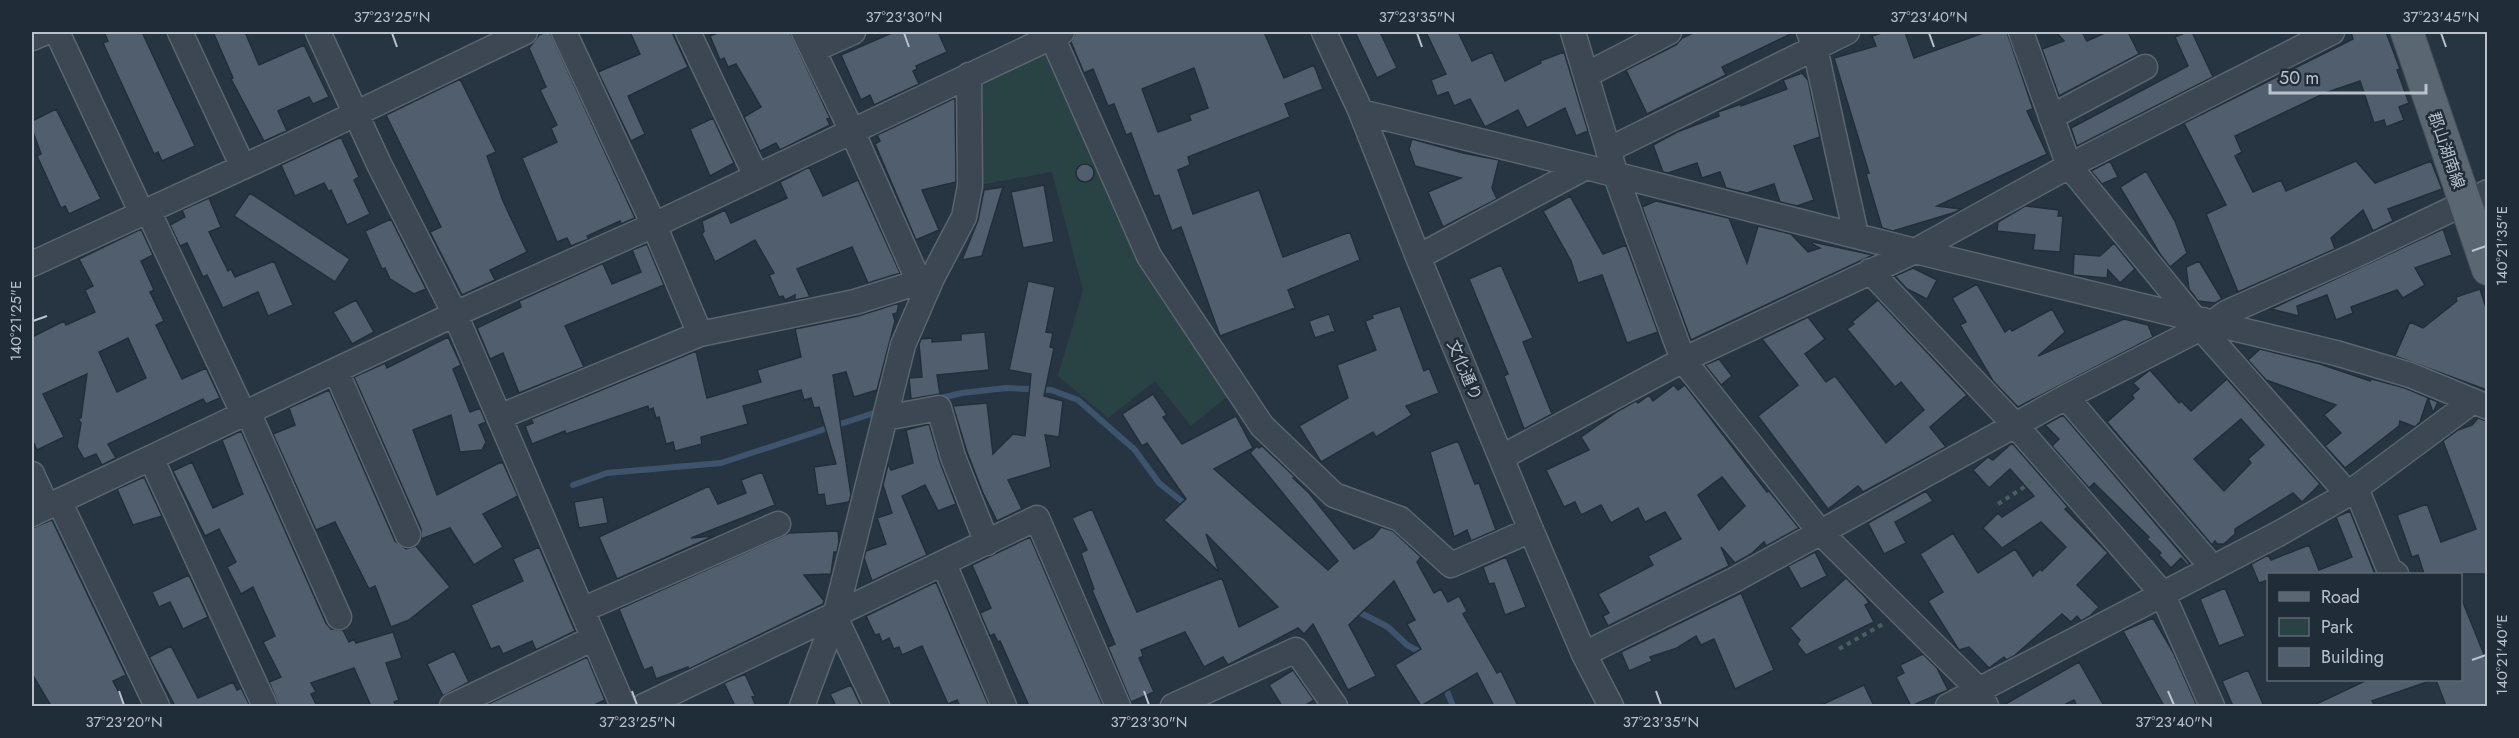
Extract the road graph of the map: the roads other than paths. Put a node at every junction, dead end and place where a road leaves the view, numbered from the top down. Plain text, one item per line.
1 (46, 32) edge
2 (57, 32) edge
3 (180, 32) edge
4 (318, 32) edge
5 (525, 32) edge
6 (564, 32) edge
7 (688, 32) edge
8 (853, 32) edge
9 (1323, 32) edge
10 (1573, 32) edge
11 (1669, 32) edge
12 (1847, 32) edge
13 (2021, 32) edge
14 (2332, 32) edge
15 (2407, 32) edge
16 (1054, 33) edge
17 (32, 38) edge
18 (1812, 40) edge
19 (808, 41) edge
20 (2145, 67) dead end
21 (969, 75) junction
22 (1586, 75) junction
23 (1361, 112) junction
24 (357, 113) junction
25 (2051, 117) junction
26 (852, 131) junction
27 (1608, 150) junction
28 (2069, 166) junction
29 (243, 167) junction
30 (1586, 167) junction
31 (1616, 176) junction
32 (756, 177) junction
33 (2476, 198) edge
34 (145, 213) junction
35 (654, 225) junction
36 (1856, 235) junction
37 (1915, 250) junction
38 (1418, 257) junction
39 (32, 264) edge
40 (2487, 269) edge
41 (1870, 271) junction
42 (925, 280) junction
43 (455, 314) junction
44 (2203, 322) junction
45 (700, 334) junction
46 (1683, 360) junction
47 (336, 371) junction
48 (2066, 397) junction
49 (2480, 404) edge
50 (244, 415) junction
51 (499, 417) junction
52 (885, 418) junction
53 (2016, 426) junction
54 (1502, 457) junction
55 (151, 458) junction
56 (32, 474) edge
57 (2352, 491) junction
58 (46, 507) edge
59 (778, 524) dead end
60 (1531, 530) junction
61 (1821, 533) junction
62 (408, 535) dead end
63 (987, 543) junction
64 (944, 564) junction
65 (2212, 567) junction
66 (2395, 573) edge
67 (2162, 594) junction
68 (582, 610) junction
69 (835, 617) junction
70 (339, 618) dead end
71 (594, 638) junction
72 (1584, 654) junction
73 (1983, 698) edge
74 (157, 706) edge
75 (265, 706) edge
76 (452, 706) edge
77 (623, 706) edge
78 (644, 706) edge
79 (801, 706) edge
80 (877, 706) edge
81 (1004, 706) edge
82 (1118, 706) edge
83 (1173, 706) edge
84 (1335, 706) edge
85 (1611, 706) edge
86 (1948, 706) edge
87 (2212, 706) edge

1 - 17 street
2 - 34 street
3 - 29 street
4 - 24 street
5 - 24 street
6 - 35 street
7 - 32 street
8 - 19 street
9 - 23 street, 文化通り
10 - 22 street
11 - 22 street
12 - 18 street
13 - 25 street
14 - 28 street
15 - 33 main road, 郡山湖南線
16 - 21 street
16 - 60 street
18 - 27 street
18 - 36 street
19 - 26 street
20 - 25 street
21 - 26 street
21 - 42 street
22 - 27 street
23 - 30 street
23 - 38 street, 文化通り
24 - 29 street
24 - 43 street
25 - 28 street
26 - 32 street
26 - 42 street
27 - 31 street
28 - 37 street
28 - 44 street
29 - 34 street
30 - 31 street
30 - 38 street
31 - 36 street
31 - 46 street
32 - 35 street
33 - 40 main road, 郡山湖南線
33 - 44 street
34 - 39 street
34 - 50 street
35 - 43 street
35 - 45 street
36 - 37 street
37 - 41 street
37 - 44 street
38 - 54 street, 文化通り
41 - 46 street
41 - 53 street
42 - 45 street
42 - 52 street
43 - 47 street
43 - 51 street
44 - 48 street
44 - 49 street
44 - 57 street
45 - 51 street
46 - 54 street
46 - 61 street
47 - 50 street
47 - 62 street
48 - 53 street
48 - 65 street
49 - 57 street
50 - 55 street
50 - 70 street
51 - 68 street
52 - 63 street
52 - 69 street
53 - 61 street
53 - 67 street
54 - 60 street, 文化通り
55 - 58 street
55 - 75 street
56 - 58 street
57 - 65 street
57 - 66 street
58 - 74 street
59 - 68 street
60 - 72 street, 文化通り
61 - 72 street
61 - 73 street
63 - 64 street
63 - 82 street
64 - 69 street
64 - 81 street
65 - 67 street
67 - 73 street
67 - 87 street
68 - 71 street
69 - 78 street
69 - 79 street
69 - 80 street
71 - 76 street
71 - 77 street
72 - 85 street, 文化通り
73 - 86 street
83 - 84 street

